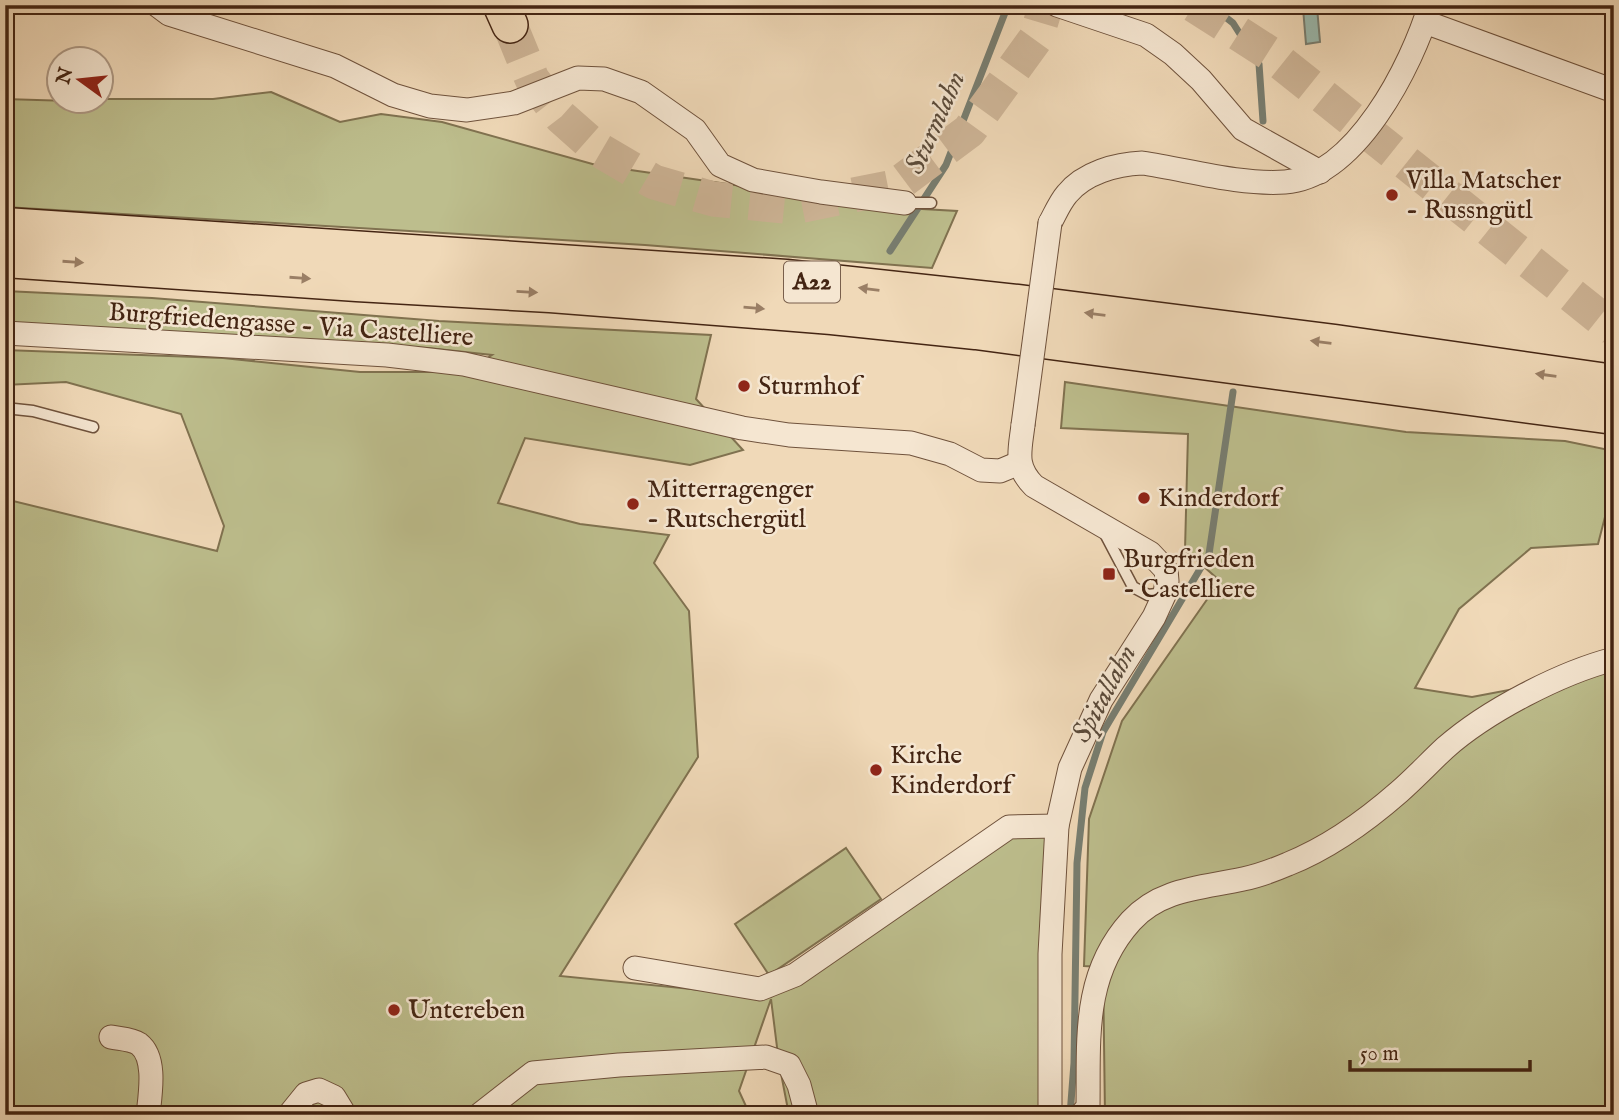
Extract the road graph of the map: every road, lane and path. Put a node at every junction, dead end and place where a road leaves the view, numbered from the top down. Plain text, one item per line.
1 (157, 5) edge
2 (1057, 5) edge
3 (1427, 14) edge
4 (1614, 91) edge
5 (1320, 172) junction
6 (908, 203) joint
7 (931, 203) dead end
8 (5, 227) edge
9 (5, 258) edge
10 (5, 333) edge
11 (1614, 384) edge
12 (5, 408) edge
13 (1614, 415) edge
14 (93, 427) dead end
15 (1019, 463) junction
16 (1100, 524) junction
17 (1165, 593) junction
18 (1614, 659) edge
19 (1057, 826) junction
20 (635, 968) dead end
21 (111, 1037) dead end
22 (148, 1115) edge
23 (289, 1115) edge
24 (345, 1115) edge
25 (479, 1115) edge
26 (807, 1115) edge
27 (1050, 1115) edge
28 (1081, 1115) edge

1 - 6 street
2 - 5 street
3 - 4 street
3 - 5 street
5 - 15 street, bridge
6 - 7 lane
11 -> 8 highway, A22
9 -> 13 highway, A22
10 - 15 street, Burgfriedengasse - Via Castelliere
12 - 14 lane
15 - 16 street
16 - 17 street
16 - 17 lane
17 - 19 street
18 - 28 street
19 - 20 street
19 - 27 street
21 - 22 street
23 - 24 street
25 - 26 street

